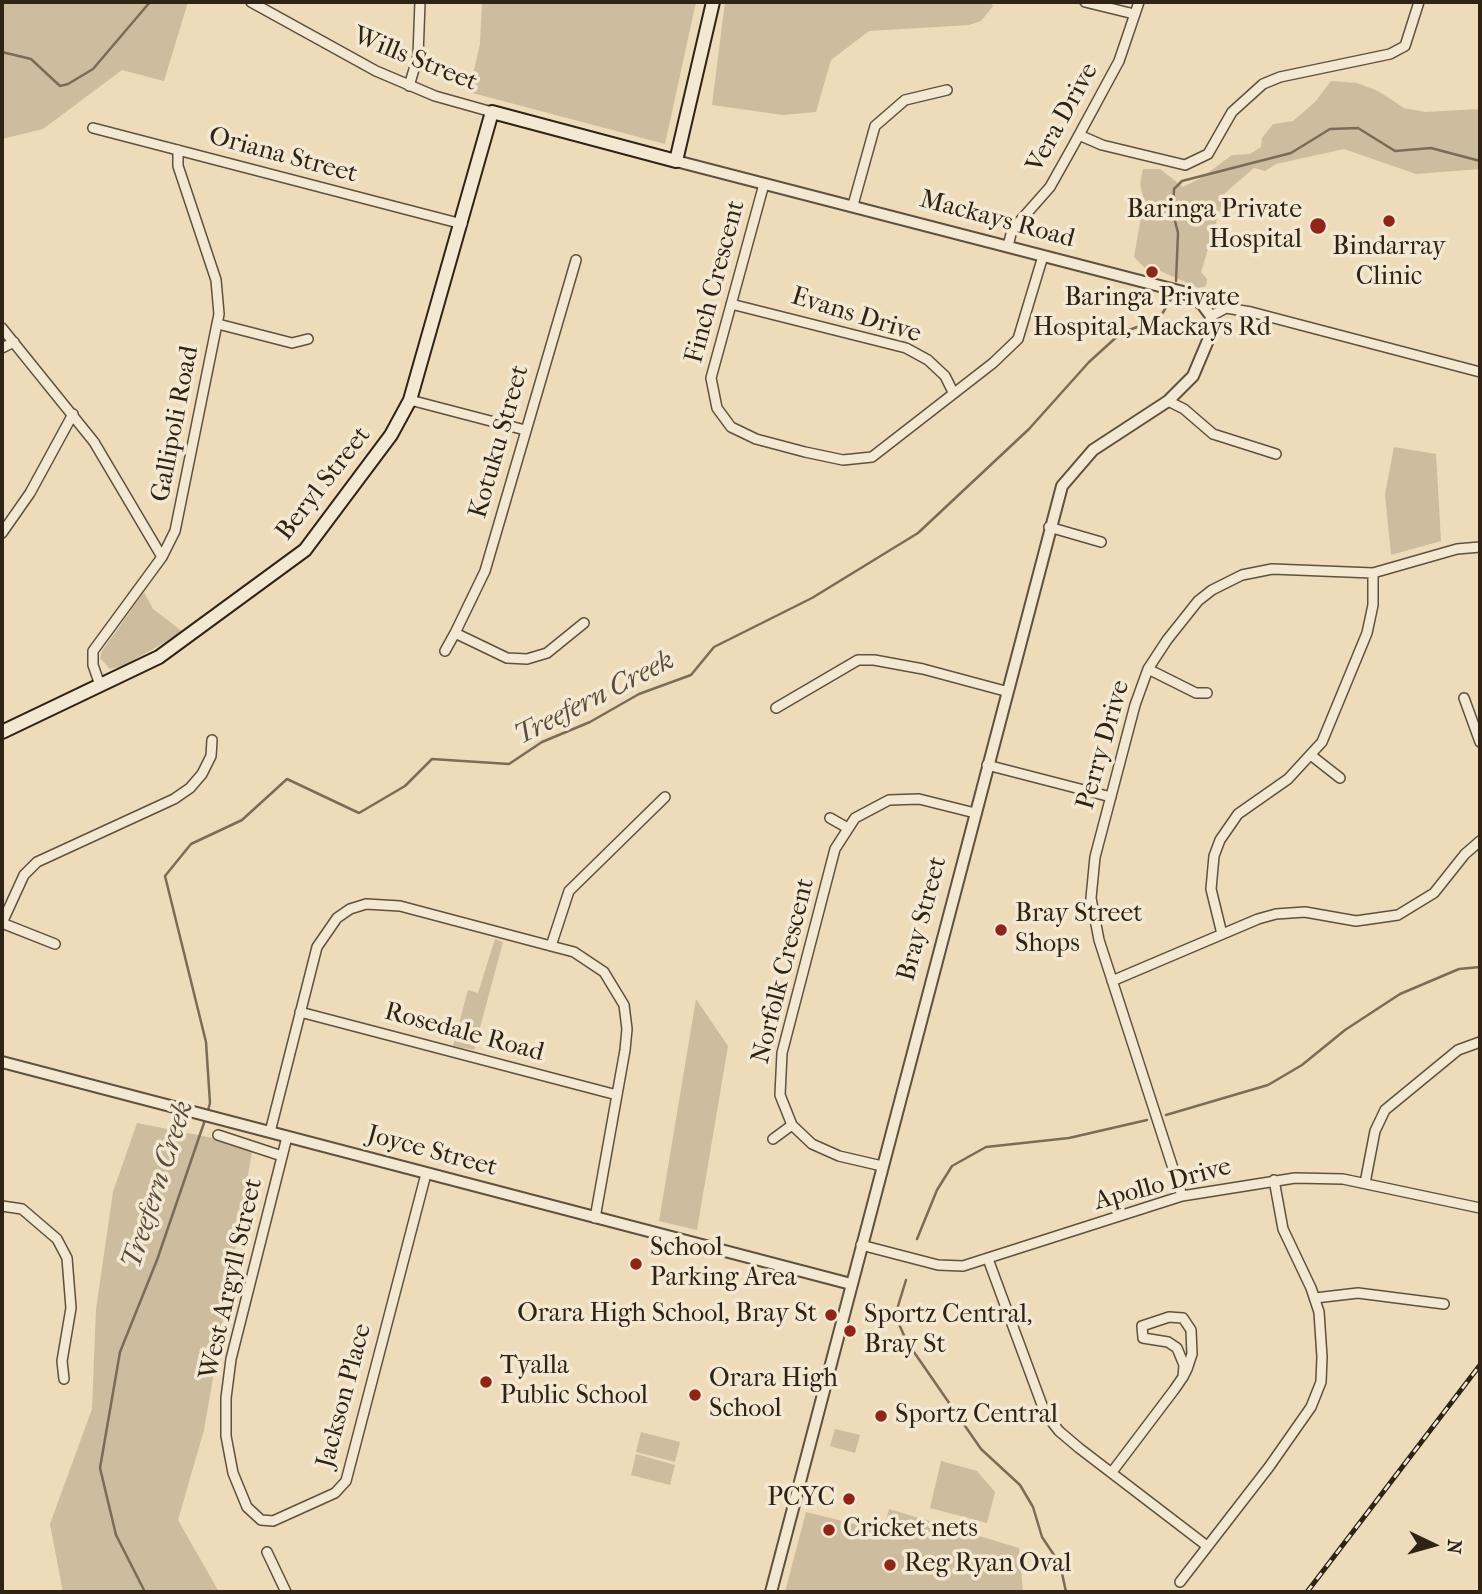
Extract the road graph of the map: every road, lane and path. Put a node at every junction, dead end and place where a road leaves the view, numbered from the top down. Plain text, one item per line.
1 (251, 2) edge
2 (421, 2) edge
3 (713, 2) edge
4 (1085, 2) edge
5 (1139, 2) edge
6 (1419, 2) edge
7 (1134, 14) junction
8 (409, 86) junction
9 (947, 90) dead end
10 (492, 112) junction
11 (93, 128) dead end
12 (1079, 135) junction
13 (178, 150) junction
14 (676, 161) junction
15 (764, 184) junction
16 (853, 205) junction
17 (462, 224) junction
18 (1008, 246) junction
19 (1042, 256) junction
20 (576, 260) dead end
21 (731, 304) junction
22 (1211, 316) junction
23 (218, 324) junction
24 (2, 328) edge
25 (308, 339) dead end
26 (14, 342) junction
27 (2, 348) edge
28 (1480, 372) edge
29 (953, 392) junction
30 (410, 400) junction
31 (1168, 401) junction
32 (73, 414) junction
33 (525, 430) junction
34 (1276, 454) dead end
35 (1049, 527) junction
36 (2, 533) edge
37 (1101, 542) dead end
38 (1480, 547) edge
39 (162, 557) junction
40 (1373, 573) junction
41 (584, 623) dead end
42 (455, 633) junction
43 (445, 651) dead end
44 (1148, 669) junction
45 (100, 685) junction
46 (1005, 691) junction
47 (1207, 693) dead end
48 (1465, 698) dead end
49 (776, 708) dead end
50 (2, 732) edge
51 (212, 740) dead end
52 (1480, 742) edge
53 (1312, 756) junction
54 (986, 765) junction
55 (1340, 778) dead end
56 (665, 797) dead end
57 (1111, 797) junction
58 (975, 813) junction
59 (830, 818) dead end
60 (846, 827) junction
61 (1480, 841) edge
62 (2, 923) edge
63 (1222, 933) junction
64 (55, 944) dead end
65 (551, 946) junction
66 (1112, 981) junction
67 (300, 1012) junction
68 (1480, 1042) edge
69 (2, 1062) edge
70 (617, 1095) junction
71 (792, 1125) junction
72 (270, 1132) junction
73 (218, 1135) dead end
74 (287, 1137) junction
75 (773, 1139) dead end
76 (282, 1156) junction
77 (882, 1166) junction
78 (426, 1174) junction
79 (1274, 1180) junction
80 (1365, 1183) junction
81 (1182, 1196) junction
82 (2, 1206) edge
83 (1480, 1208) edge
84 (595, 1218) junction
85 (861, 1245) junction
86 (988, 1259) junction
87 (851, 1284) junction
88 (1315, 1298) junction
89 (1444, 1304) dead end
90 (1183, 1377) junction
91 (64, 1379) dead end
92 (1112, 1472) junction
93 (233, 1473) joint
94 (1207, 1546) junction
95 (267, 1552) dead end
96 (1180, 1582) dead end
97 (286, 1592) edge
98 (771, 1592) edge

1 - 8 street, Wills Street
2 - 8 street
3 - 14 main road
4 - 7 street
5 - 7 street, Vera Drive
6 - 12 street
7 - 12 street, Vera Drive
8 - 10 street, Wills Street
9 - 16 street
10 - 14 main road, Mackays Road
10 - 17 main road, Beryl Street
11 - 13 street, Oriana Street
12 - 18 street, Vera Drive
13 - 17 street, Oriana Street
13 - 23 street, Gallipoli Road
14 - 15 street, Mackays Road
15 - 16 street, Mackays Road
15 - 21 street, Finch Crescent
16 - 18 street, Mackays Road
17 - 30 main road, Beryl Street
18 - 19 street, Mackays Road
19 - 22 street, Mackays Road
19 - 29 street, Finch Crescent
20 - 33 street, Kotuku Street
21 - 29 street, Evans Drive
21 - 29 street, Finch Crescent
22 - 28 street
22 - 31 street, Bray Street
23 - 25 street
23 - 39 street, Gallipoli Road
24 - 26 street
26 - 27 street
26 - 32 street
30 - 33 street
30 - 45 main road, Beryl Street
31 - 34 street
31 - 35 street, Bray Street
32 - 36 street
32 - 39 street
33 - 42 street, Kotuku Street
35 - 37 street
35 - 46 street, Bray Street
38 - 40 street, Perry Drive
39 - 45 street, Gallipoli Road
40 - 44 street, Perry Drive
40 - 53 street
41 - 42 street
42 - 43 street, Kotuku Street
44 - 47 street
44 - 57 street, Perry Drive
45 - 50 main road, Beryl Street
46 - 49 street
46 - 54 street, Bray Street
48 - 52 street
51 - 62 street
53 - 55 street
53 - 63 street
54 - 57 street
54 - 58 street, Bray Street
56 - 65 street
57 - 66 street, Perry Drive
58 - 60 street
58 - 77 street, Bray Street
59 - 60 street
60 - 71 street, Norfolk Crescent
61 - 63 street
62 - 64 street
63 - 66 street
65 - 67 street
65 - 70 street
66 - 81 street, Perry Drive
67 - 70 street, Rosedale Road
67 - 72 street
68 - 80 street
69 - 72 street, Joyce Street
70 - 84 street
71 - 75 street
71 - 77 street
72 - 74 street, Joyce Street
73 - 76 street
74 - 76 street, West Argyll Street
74 - 78 street, Joyce Street
76 - 93 street, West Argyll Street
77 - 85 street, Bray Street
78 - 84 street, Joyce Street
78 - 93 street, Jackson Place
79 - 80 street, Apollo Drive
79 - 81 street, Apollo Drive
79 - 88 street
80 - 83 street, Apollo Drive
81 - 86 street, Apollo Drive
82 - 91 street
84 - 87 street, Joyce Street
85 - 86 street, Apollo Drive
85 - 87 street, Bray Street
86 - 92 street
87 - 98 street, Bray Street
88 - 89 street
88 - 94 street
90 - 90 street
90 - 92 street
92 - 94 street
94 - 96 street
95 - 97 street

